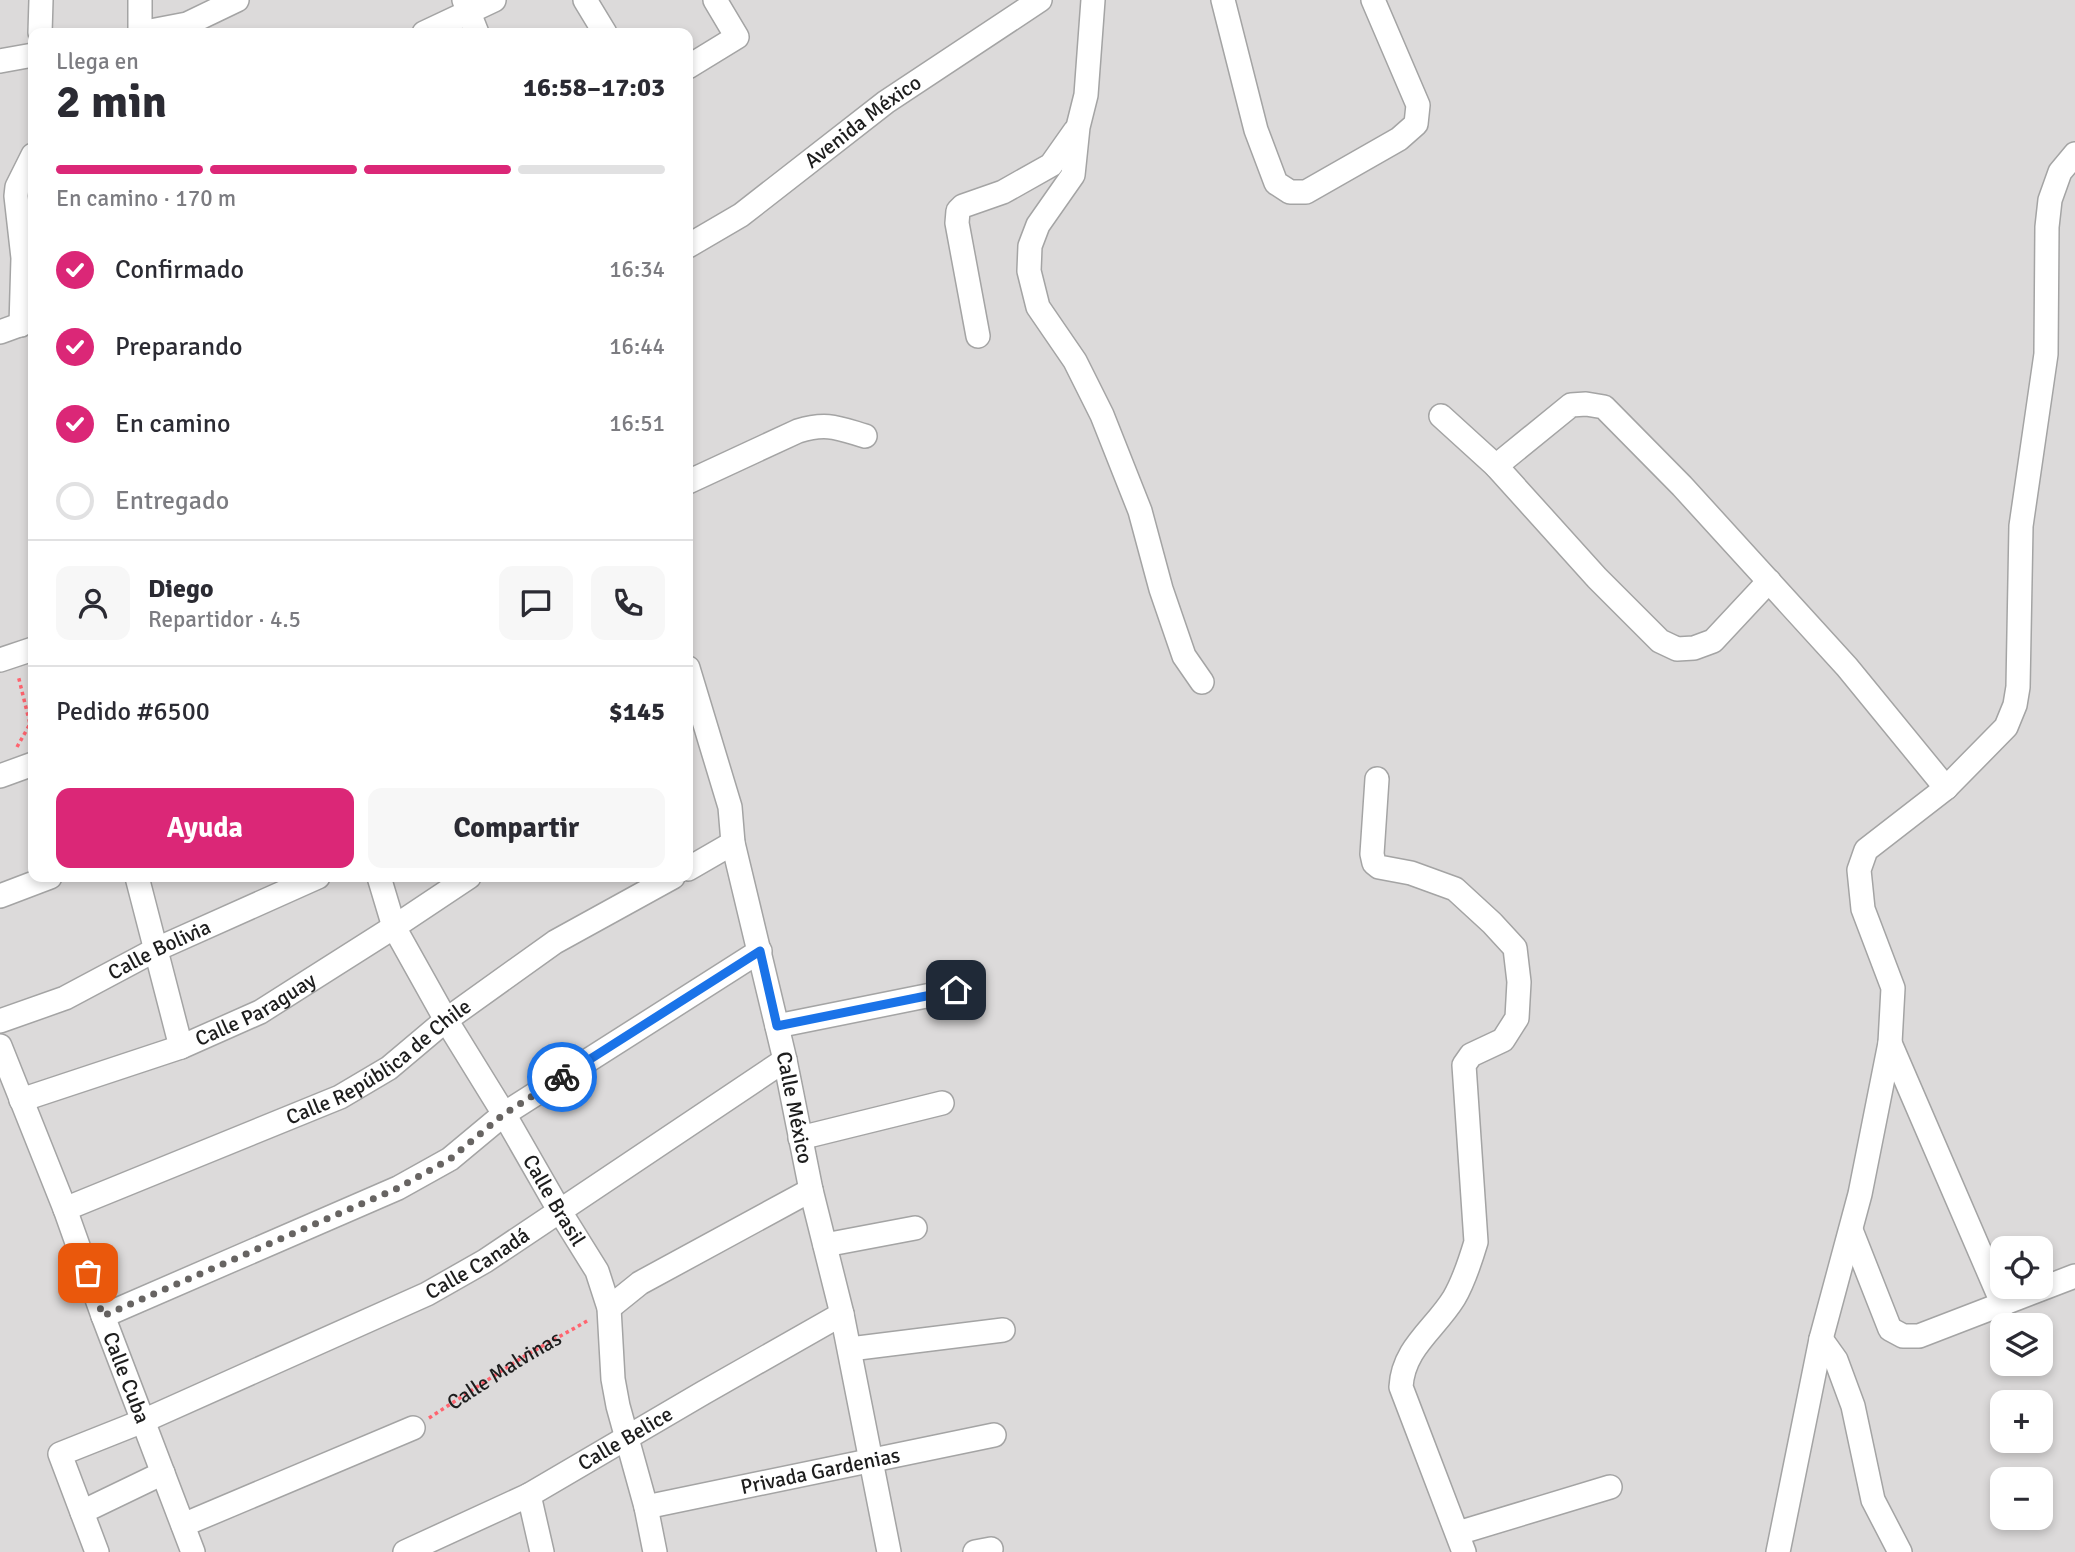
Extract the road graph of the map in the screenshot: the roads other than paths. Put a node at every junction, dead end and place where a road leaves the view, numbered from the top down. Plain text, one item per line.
1 (41, 0) edge
2 (140, 0) edge
3 (187, 0) edge
4 (237, 0) edge
5 (494, 0) edge
6 (585, 0) edge
7 (715, 0) edge
8 (1040, 0) edge
9 (1093, 0) edge
10 (1223, 0) edge
11 (1373, 0) edge
12 (470, 15) edge
13 (40, 28) edge
14 (140, 28) edge
15 (186, 28) edge
16 (188, 28) edge
17 (437, 28) edge
18 (602, 28) edge
19 (28, 56) edge
20 (0, 61) edge
21 (693, 64) edge
22 (1078, 127) junction
23 (2075, 154) edge
24 (28, 165) edge
25 (693, 243) edge
26 (18, 326) edge
27 (978, 336) dead end
28 (1441, 415) dead end
29 (865, 436) dead end
30 (1496, 466) junction
31 (693, 480) edge
32 (1769, 581) junction
33 (1202, 682) dead end
34 (695, 717) edge
35 (28, 766) edge
36 (0, 776) edge
37 (1377, 779) dead end
38 (1946, 788) junction
39 (733, 843) junction
40 (693, 866) edge
41 (37, 882) edge
42 (139, 882) edge
43 (307, 882) edge
44 (380, 882) edge
45 (462, 882) edge
46 (664, 882) edge
47 (0, 896) edge
48 (394, 927) junction
49 (158, 949) junction
50 (760, 951) junction
51 (956, 990) dead end
52 (446, 1020) junction
53 (0, 1021) edge
54 (777, 1026) junction
55 (1890, 1043) junction
56 (0, 1046) edge
57 (181, 1047) junction
58 (785, 1060) junction
59 (21, 1100) junction
60 (942, 1103) dead end
61 (504, 1114) junction
62 (800, 1138) junction
63 (811, 1190) junction
64 (65, 1209) junction
65 (559, 1210) junction
66 (915, 1228) dead end
67 (1851, 1230) junction
68 (825, 1245) junction
69 (2075, 1276) edge
70 (2003, 1305) junction
71 (609, 1308) junction
72 (842, 1314) junction
73 (103, 1316) junction
74 (1003, 1330) dead end
75 (1821, 1339) junction
76 (850, 1349) junction
77 (143, 1421) junction
78 (413, 1428) road end
79 (994, 1435) dead end
80 (627, 1438) junction
81 (872, 1460) junction
82 (163, 1473) junction
83 (1610, 1487) dead end
84 (529, 1495) junction
85 (646, 1507) junction
86 (82, 1512) junction
87 (183, 1525) junction
88 (1461, 1543) edge
89 (97, 1552) edge
90 (193, 1552) edge
91 (405, 1552) edge
92 (541, 1552) edge
93 (655, 1552) edge
94 (889, 1552) edge
95 (1778, 1552) edge
96 (1900, 1552) edge

1 - 13 street
2 - 14 street
3 - 15 street
4 - 16 street
5 - 12 street
6 - 18 street
7 - 21 street
8 - 25 street, Avenida México
9 - 22 street
10 - 11 street
12 - 17 street
19 - 20 street
22 - 27 street
22 - 33 street
23 - 38 street
24 - 26 street
28 - 30 street
29 - 31 street
30 - 32 street
30 - 32 street
32 - 38 street
34 - 39 street, Calle México
35 - 36 street
37 - 88 street
38 - 55 street
39 - 40 street
39 - 50 street, Calle México
41 - 47 street
42 - 49 street
43 - 49 street, Calle Bolivia
44 - 48 street, Calle Brasil
45 - 48 street, Calle Paraguay
46 - 52 street, Calle República de Chile
48 - 52 street, Calle Brasil
48 - 57 street, Calle Paraguay
49 - 53 street, Calle Bolivia
49 - 57 street
50 - 54 street, Calle México
50 - 61 street
51 - 54 street
52 - 61 street, Calle Brasil
52 - 64 street, Calle República de Chile
54 - 58 street, Calle México
55 - 67 street
55 - 70 street
56 - 59 street, Calle Cuba
57 - 59 street, Calle Paraguay
58 - 62 street, Calle México
58 - 65 street, Calle Canadá
59 - 64 street, Calle Cuba
60 - 62 street
61 - 65 street, Calle Brasil
61 - 73 street
62 - 63 street, Calle México
63 - 68 street, Calle México
63 - 71 street
64 - 73 street, Calle Cuba
65 - 71 street, Calle Brasil
65 - 77 street, Calle Canadá
66 - 68 street
67 - 70 street
67 - 75 street
68 - 72 street, Calle México
69 - 70 street
71 - 80 street, Calle Brasil
72 - 76 street, Calle México
72 - 80 street, Calle Belice
73 - 77 street, Calle Cuba
74 - 76 street
75 - 95 street
75 - 96 street
76 - 81 street, Calle México
77 - 82 street, Calle Cuba
77 - 86 street, Calle Canadá
78 - 87 street
79 - 81 street, Privada Gardenias
80 - 84 street, Calle Belice
80 - 85 street, Calle Brasil
81 - 85 street, Privada Gardenias
81 - 94 street, Calle México
82 - 86 street
82 - 87 street, Calle Cuba
83 - 88 street
84 - 91 street, Calle Belice
84 - 92 street
85 - 93 street, Calle Brasil
86 - 89 street
87 - 90 street, Calle Cuba

